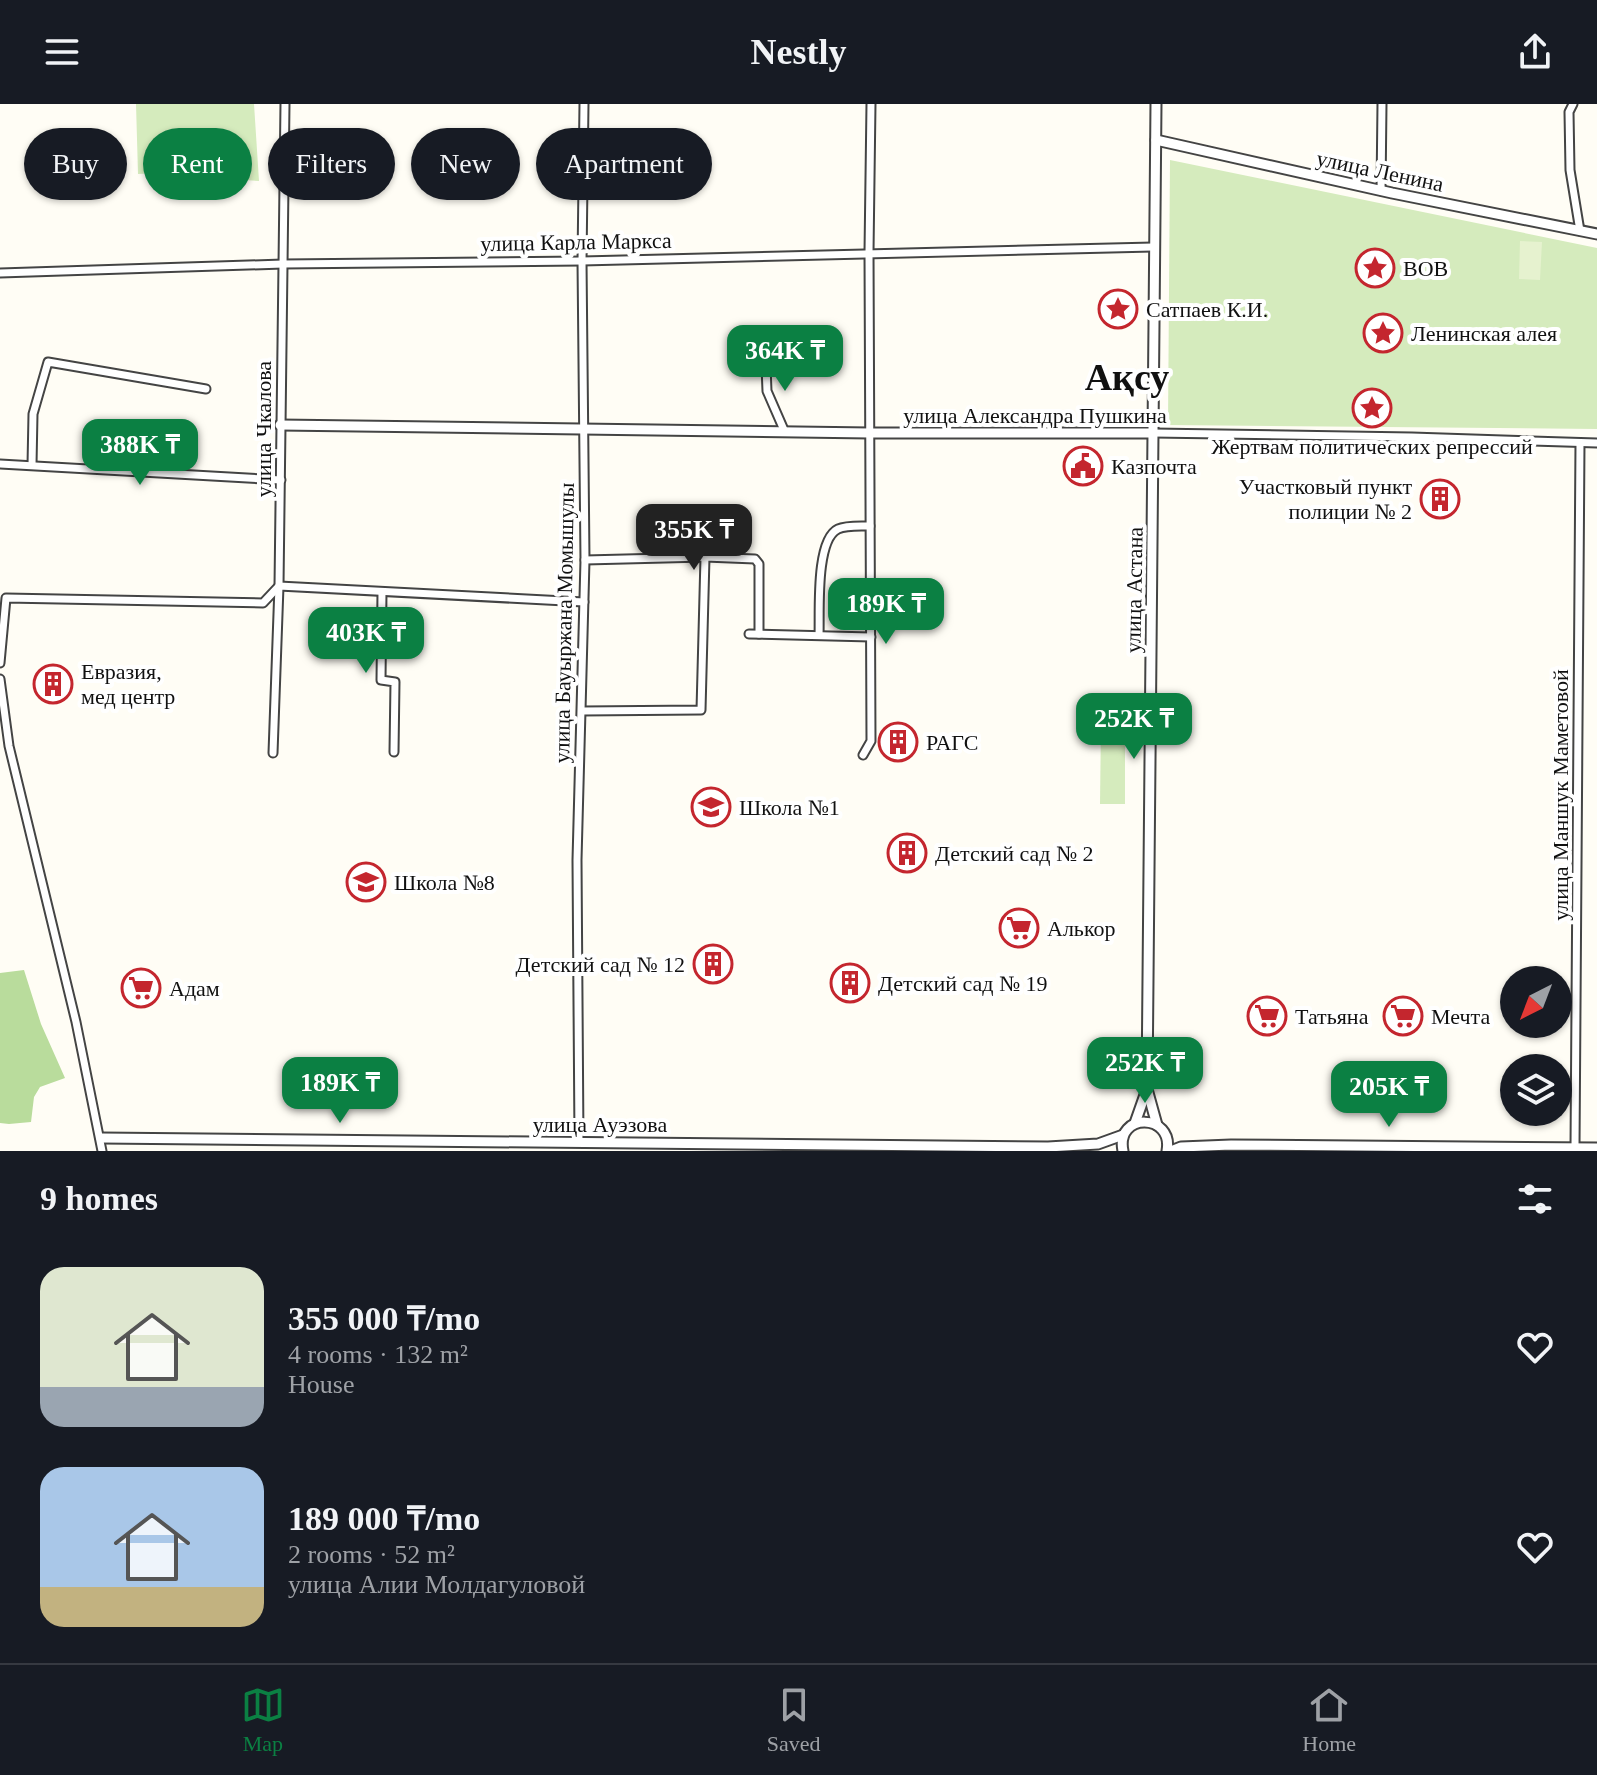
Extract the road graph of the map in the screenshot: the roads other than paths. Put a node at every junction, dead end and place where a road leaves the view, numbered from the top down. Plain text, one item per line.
1 (285, 104) edge
2 (584, 104) edge
3 (871, 104) edge
4 (1156, 104) edge
5 (1382, 104) edge
6 (1573, 104) edge
7 (1156, 140) junction
8 (1381, 191) junction
9 (1580, 231) junction
10 (1597, 234) edge
11 (1153, 247) junction
12 (869, 252) junction
13 (582, 261) junction
14 (283, 264) junction
15 (0, 273) edge
16 (805, 369) dead end
17 (206, 389) dead end
18 (280, 425) junction
19 (584, 427) junction
20 (784, 430) junction
21 (870, 433) junction
22 (1153, 433) junction
23 (1580, 443) junction
24 (1597, 443) edge
25 (0, 464) edge
26 (32, 465) junction
27 (281, 480) junction
28 (870, 526) junction
29 (705, 557) junction
30 (585, 560) junction
31 (279, 586) junction
32 (382, 592) junction
33 (584, 602) junction
34 (749, 634) dead end
35 (759, 634) junction
36 (819, 635) junction
37 (871, 637) junction
38 (0, 663) edge
39 (0, 679) edge
40 (582, 711) junction
41 (394, 752) dead end
42 (273, 753) dead end
43 (863, 755) dead end
44 (1147, 1089) junction
45 (1135, 1123) junction
46 (1157, 1125) junction
47 (1123, 1135) junction
48 (101, 1138) junction
49 (579, 1141) junction
50 (1098, 1144) junction
51 (341, 1146) edge
52 (612, 1146) edge
53 (1575, 1147) junction
54 (1597, 1148) edge
55 (1173, 1150) edge
56 (102, 1151) edge
57 (1120, 1151) edge

1 - 14 street, улица Чкалова
2 - 13 street, улица Бауыржана Момышулы
3 - 12 street
4 - 7 street, улица Астана
5 - 8 street
6 - 9 street
7 - 8 street, улица Ленина
7 - 11 street, улица Астана
8 - 9 street, улица Ленина
9 - 10 street, улица Ленина
11 - 12 street, улица Карла Маркса
11 - 22 street, улица Астана
12 - 13 street, улица Карла Маркса
12 - 21 street
13 - 14 street, улица Карла Маркса
13 - 19 street, улица Бауыржана Момышулы
14 - 15 street, улица Карла Маркса
14 - 18 street, улица Чкалова
16 - 20 street
17 - 26 street
18 - 19 street, улица Александра Пушкина
18 - 27 street, улица Чкалова
19 - 20 street, улица Александра Пушкина
19 - 30 street, улица Бауыржана Момышулы
20 - 21 street, улица Александра Пушкина
21 - 22 street, улица Александра Пушкина
21 - 28 street
22 - 23 street, улица Александра Пушкина
22 - 44 street, улица Астана
23 - 24 street, улица Александра Пушкина
23 - 53 street, улица Маншук Маметовой
25 - 26 street
26 - 27 street
27 - 31 street, улица Чкалова
28 - 36 street
28 - 37 street
29 - 30 street
29 - 35 street
29 - 40 street
30 - 33 street, улица Бауыржана Момышулы
31 - 32 street
31 - 38 street
31 - 42 street, улица Чкалова
32 - 33 street
32 - 41 street
33 - 40 street, улица Бауыржана Момышулы
34 - 35 street
35 - 36 street
36 - 37 street
37 - 43 street
39 - 48 street
40 - 49 street, улица Бауыржана Момышулы
44 - 45 street
44 - 46 street
45 - 46 street
45 - 47 street
46 - 55 street
47 - 50 street
47 - 57 street
48 - 51 street, улица Ауэзова
48 - 56 street
49 - 51 street, улица Ауэзова
49 - 52 street, улица Ауэзова
50 - 52 street, улица Ауэзова
50 - 57 street
53 - 54 street
53 - 55 street

